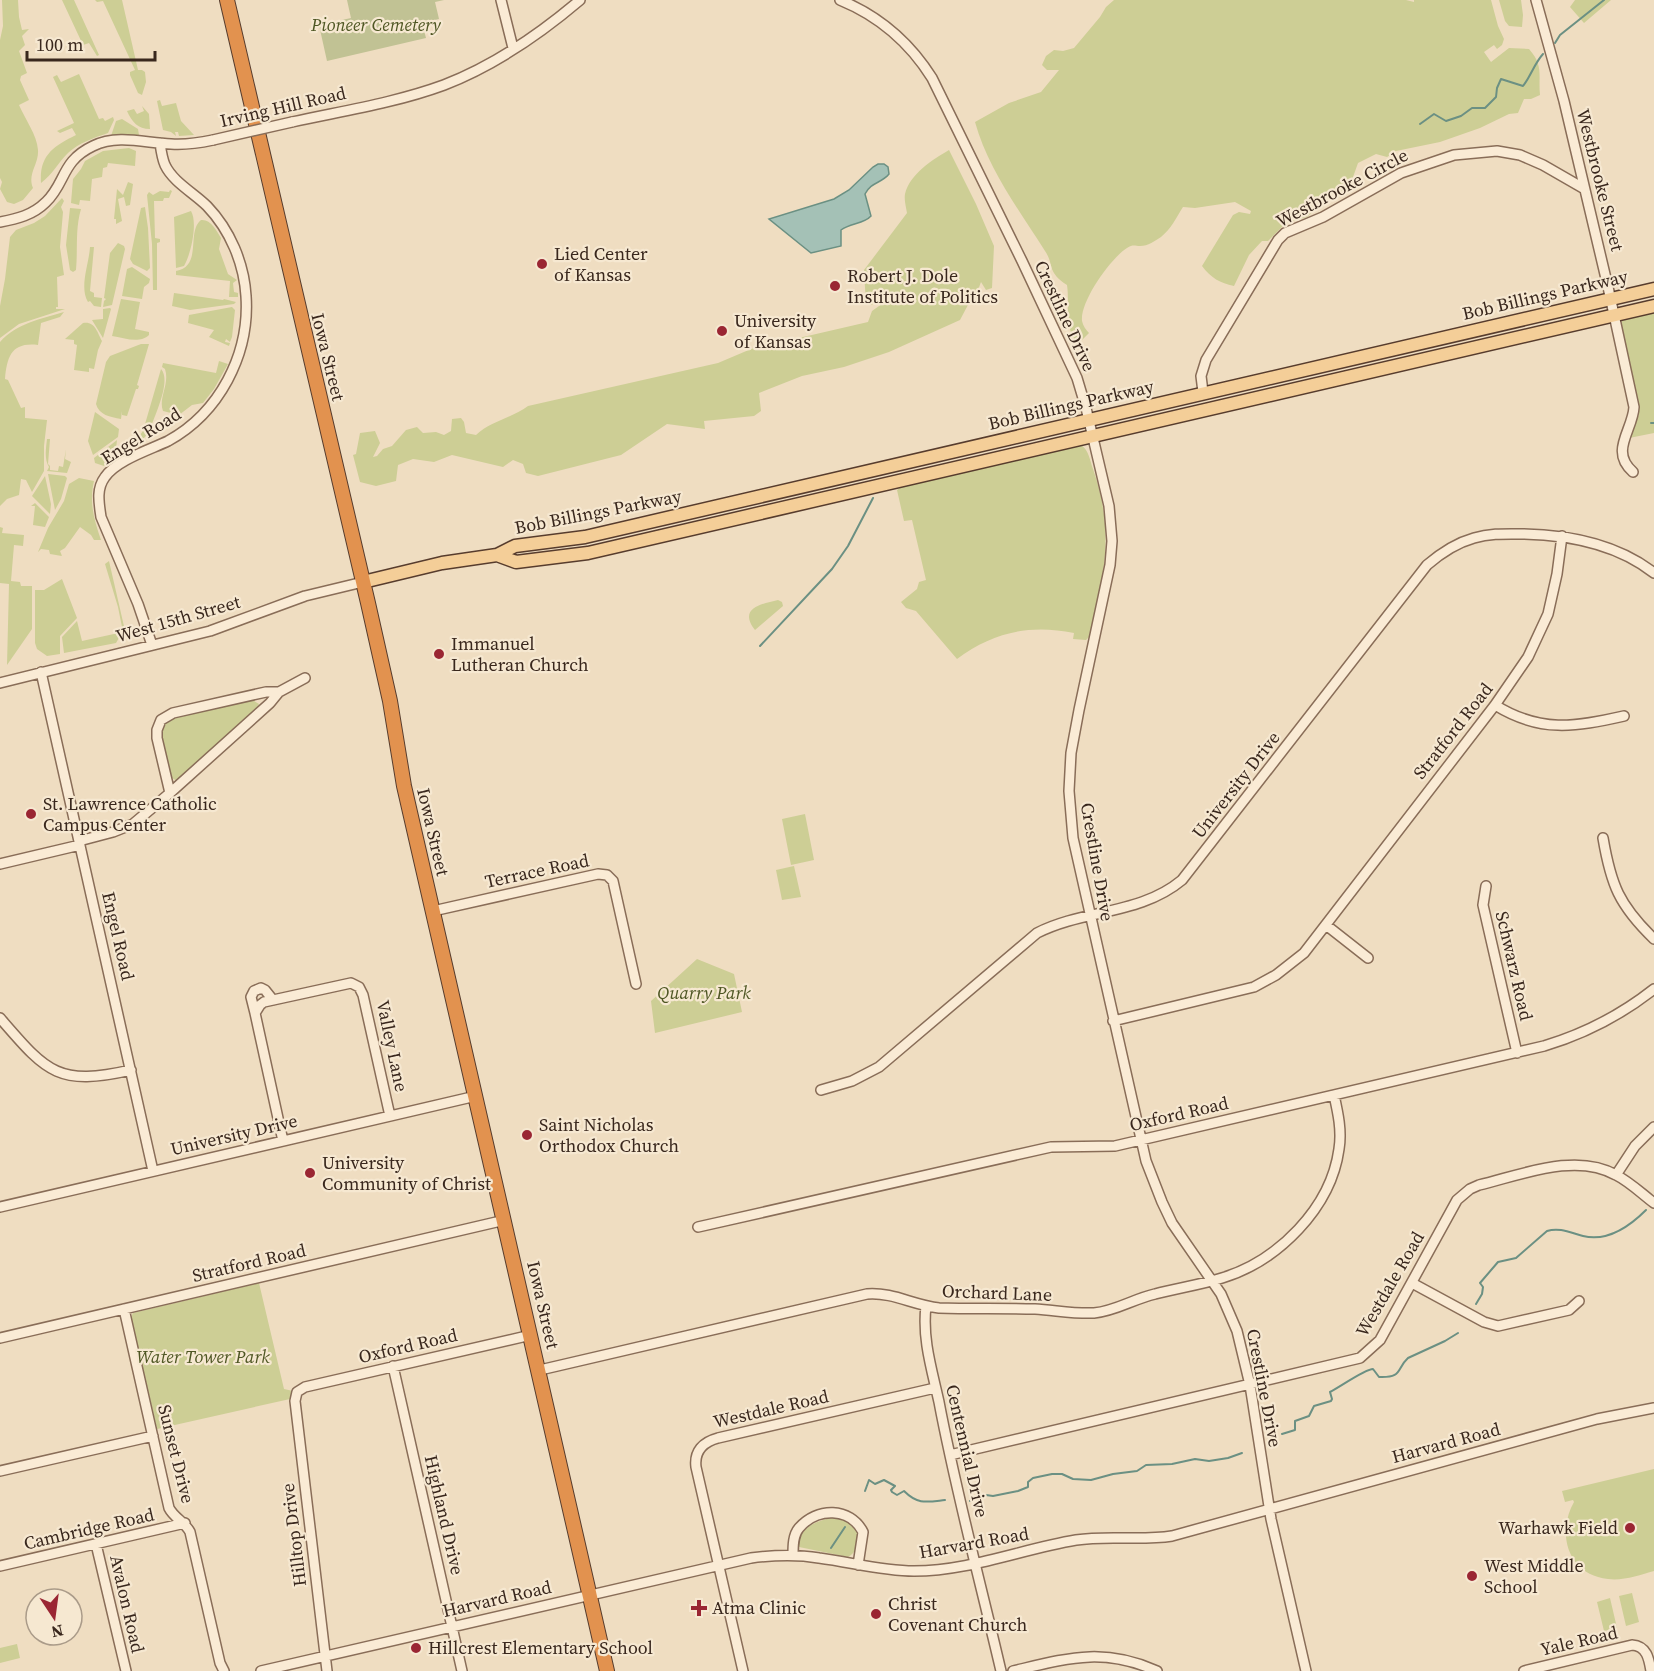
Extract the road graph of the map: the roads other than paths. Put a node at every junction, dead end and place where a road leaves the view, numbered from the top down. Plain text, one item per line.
1 (227, 0) edge
2 (501, 0) edge
3 (580, 0) edge
4 (840, 0) edge
5 (1536, 0) edge
6 (513, 48) junction
7 (160, 143) junction
8 (1583, 188) junction
9 (0, 222) edge
10 (1654, 289) edge
11 (1611, 299) junction
12 (1654, 306) edge
13 (1613, 315) junction
14 (1203, 392) junction
15 (1089, 419) junction
16 (1093, 435) junction
17 (1633, 472) dead end
18 (1562, 536) junction
19 (497, 555) junction
20 (1654, 573) edge
21 (363, 582) junction
22 (152, 645) junction
23 (41, 672) junction
24 (305, 678) dead end
25 (0, 683) edge
26 (279, 692) junction
27 (252, 696) junction
28 (1495, 705) junction
29 (264, 708) junction
30 (1624, 716) dead end
31 (170, 794) junction
32 (1603, 838) dead end
33 (80, 843) junction
34 (0, 864) edge
35 (1486, 886) dead end
36 (433, 911) junction
37 (1089, 915) junction
38 (1326, 925) junction
39 (1654, 939) edge
40 (1368, 958) dead end
41 (636, 984) dead end
42 (1654, 989) edge
43 (273, 1000) junction
44 (255, 1013) junction
45 (0, 1018) edge
46 (1113, 1021) junction
47 (1517, 1053) junction
48 (131, 1070) junction
49 (821, 1090) dead end
50 (1334, 1095) junction
51 (476, 1096) junction
52 (390, 1116) junction
53 (1654, 1127) edge
54 (1140, 1140) junction
55 (283, 1141) junction
56 (153, 1171) junction
57 (1616, 1175) junction
58 (1654, 1203) edge
59 (0, 1207) edge
60 (505, 1220) junction
61 (699, 1227) dead end
62 (1212, 1281) junction
63 (1412, 1283) junction
64 (1579, 1301) dead end
65 (926, 1306) junction
66 (124, 1309) junction
67 (531, 1335) junction
68 (0, 1338) edge
69 (393, 1366) junction
70 (540, 1370) junction
71 (1250, 1385) junction
72 (935, 1388) junction
73 (296, 1395) joint
74 (1654, 1408) edge
75 (153, 1436) junction
76 (950, 1455) junction
77 (0, 1471) edge
78 (1269, 1509) junction
79 (185, 1523) junction
80 (96, 1544) junction
81 (793, 1555) junction
82 (975, 1563) junction
83 (718, 1564) junction
84 (858, 1565) junction
85 (0, 1566) edge
86 (590, 1594) junction
87 (452, 1626) junction
88 (324, 1656) junction
89 (1130, 1660) junction
90 (126, 1671) edge
91 (224, 1671) edge
92 (261, 1671) edge
93 (327, 1671) edge
94 (462, 1671) edge
95 (607, 1671) edge
96 (743, 1671) edge
97 (1001, 1671) edge
98 (1013, 1671) edge
99 (1132, 1671) edge
100 (1157, 1671) edge
101 (1306, 1671) edge
102 (1527, 1671) edge
103 (1651, 1671) edge

1 - 21 highway, Iowa Street
2 - 6 street
3 - 6 street, Irving Hill Road
4 - 15 street, Crestline Drive
5 - 8 street, Westbrooke Street
6 - 7 street, Irving Hill Road, bridge
7 - 9 street, Irving Hill Road
7 - 22 street, Engel Road
8 - 11 street, Westbrooke Street
8 - 14 street, Westbrooke Circle
10 - 11 main road, Bob Billings Parkway
11 - 13 street, Westbrooke Street
11 - 14 main road, Bob Billings Parkway
12 - 13 main road, Bob Billings Parkway
13 - 16 main road, Bob Billings Parkway
13 - 17 street, Westbrooke Street
14 - 15 main road, Bob Billings Parkway
15 - 16 street, Crestline Drive
15 - 19 main road, Bob Billings Parkway
16 - 19 main road, Bob Billings Parkway
16 - 37 street, Crestline Drive
18 - 20 street, University Drive
18 - 28 street, Stratford Road
18 - 37 street, University Drive
19 - 21 main road, Bob Billings Parkway
21 - 22 street, West 15th Street
21 - 36 highway, Iowa Street
22 - 23 street, West 15th Street
23 - 25 street, West 15th Street
23 - 33 street, Engel Road
24 - 26 street
26 - 27 street
26 - 29 street
27 - 29 street
27 - 31 street
28 - 30 street
28 - 38 street, Stratford Road
29 - 31 street
31 - 33 street
32 - 39 street
33 - 34 street
33 - 48 street, Engel Road
35 - 47 street, Schwarz Road
36 - 41 street, Terrace Road
36 - 51 highway, Iowa Street
37 - 46 street, Crestline Drive
37 - 49 street, University Drive
38 - 40 street
38 - 46 street, Stratford Road
42 - 47 street, Oxford Road
43 - 44 street
43 - 44 street
43 - 52 street, Valley Lane
44 - 55 street
45 - 48 street
46 - 54 street, Crestline Drive
47 - 50 street, Oxford Road
48 - 56 street, Engel Road
50 - 54 street, Oxford Road
50 - 62 street, Orchard Lane
51 - 52 street, University Drive
51 - 60 highway, Iowa Street
52 - 55 street, University Drive
53 - 57 street
54 - 61 street, Oxford Road
54 - 62 street, Crestline Drive
55 - 56 street, University Drive
56 - 59 street, University Drive
57 - 58 street, Westdale Road
57 - 63 street, Westdale Road
60 - 66 street, Stratford Road
60 - 67 highway, Iowa Street
62 - 65 street, Orchard Lane
62 - 71 street, Crestline Drive
63 - 64 street
63 - 71 street, Westdale Road
65 - 70 street, Orchard Lane
65 - 72 street, Centennial Drive
66 - 68 street, Stratford Road
66 - 75 street, Sunset Drive
67 - 69 street, Oxford Road
67 - 70 highway, Iowa Street
69 - 73 street, Oxford Road
69 - 87 street, Highland Drive
70 - 86 highway, Iowa Street
71 - 76 street, Westdale Road
71 - 78 street, Crestline Drive
72 - 76 street, Centennial Drive
72 - 83 street, Westdale Road
73 - 88 street, Hilltop Drive
74 - 78 street, Harvard Road
75 - 77 street
75 - 79 street, Sunset Drive
76 - 82 street, Centennial Drive
78 - 82 street, Harvard Road
78 - 101 street, Crestline Drive
79 - 80 street, Cambridge Road
79 - 91 street, Sunset Drive
80 - 85 street, Cambridge Road
80 - 90 street, Avalon Road
81 - 83 street, Harvard Road
81 - 84 street, Harvard Road
81 - 84 street
82 - 84 street, Harvard Road
82 - 97 street, Centennial Drive
83 - 86 street, Harvard Road
83 - 96 street, Westdale Road
86 - 87 street, Harvard Road
86 - 95 highway, Iowa Street
87 - 88 street, Harvard Road
87 - 94 street, Highland Drive
88 - 92 street, Harvard Road
88 - 93 street, Hilltop Drive
89 - 98 street
89 - 99 street
89 - 100 street
102 - 103 street, Yale Road

